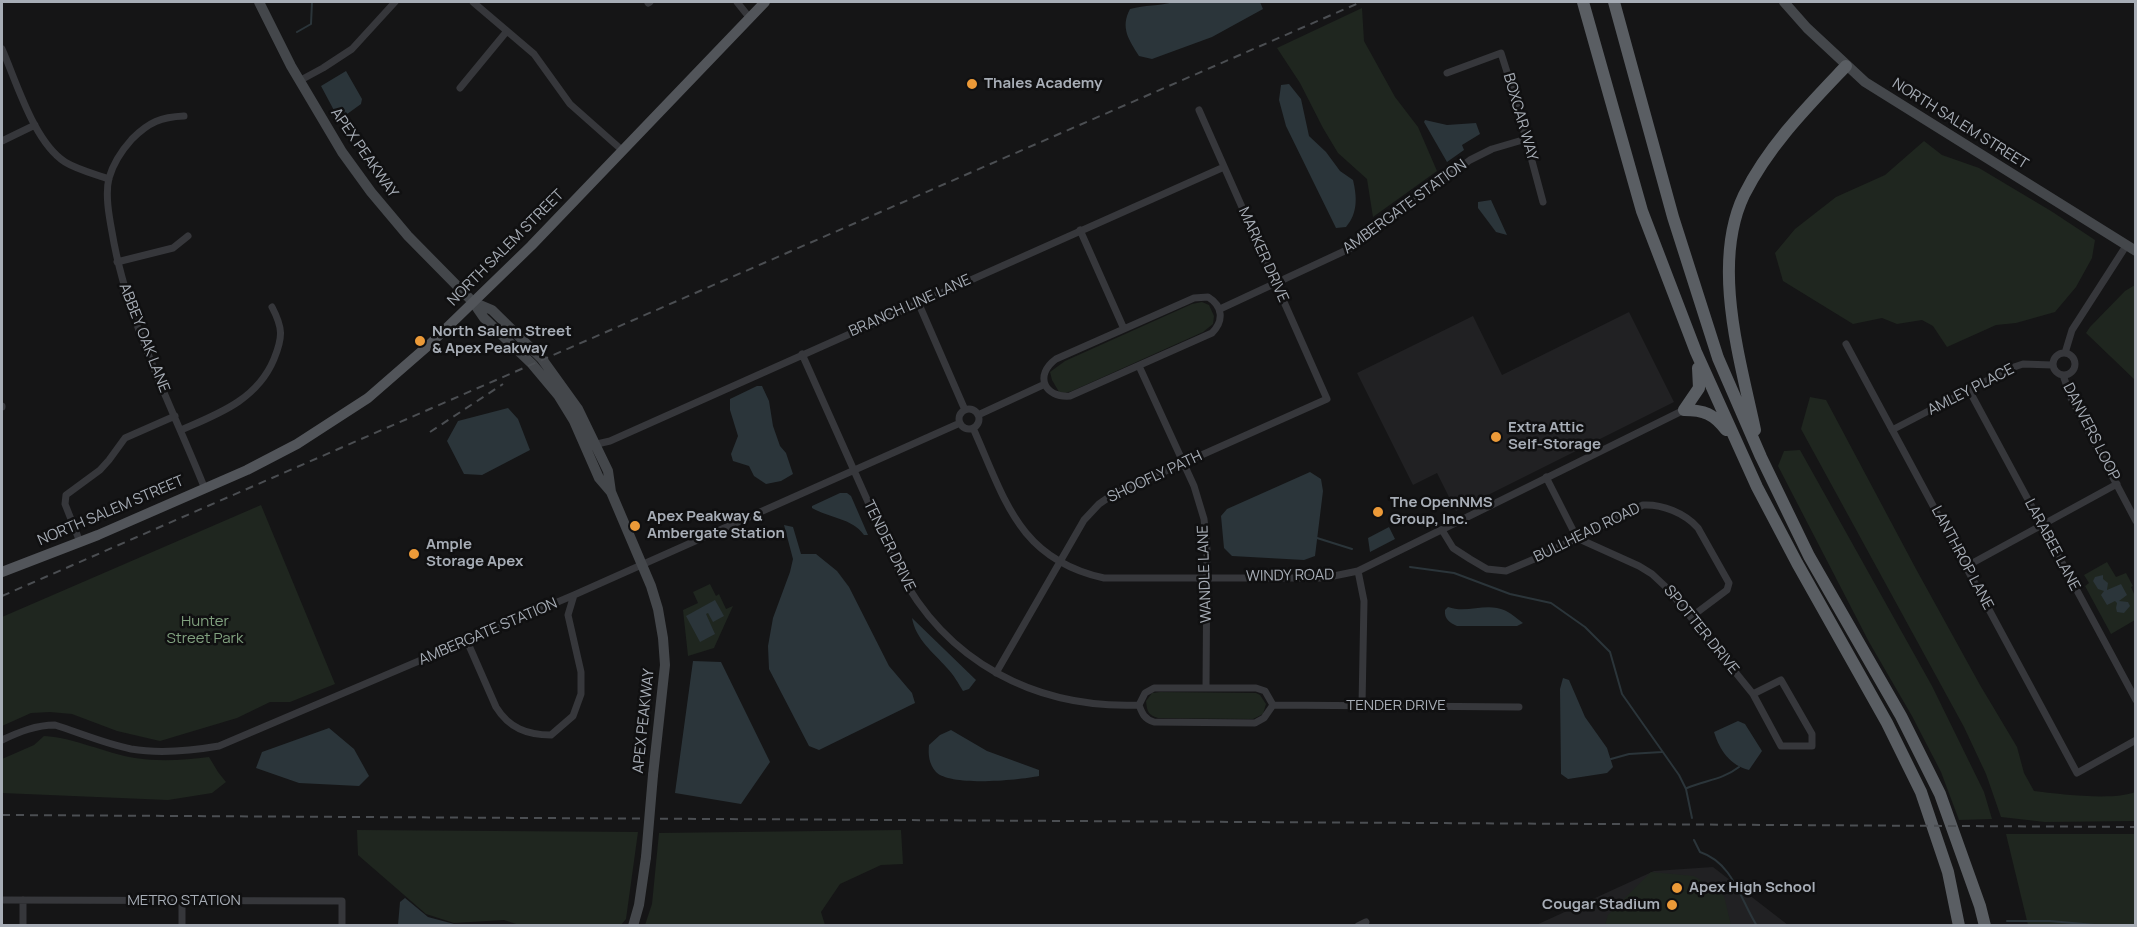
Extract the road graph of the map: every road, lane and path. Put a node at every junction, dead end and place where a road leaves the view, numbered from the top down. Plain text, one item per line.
1 (259, 2) edge
2 (395, 2) edge
3 (473, 2) edge
4 (737, 2) edge
5 (765, 2) edge
6 (1583, 2) edge
7 (1614, 2) edge
8 (1784, 2) edge
9 (749, 17) junction
10 (507, 31) junction
11 (2, 49) edge
12 (1846, 66) junction
13 (1447, 73) dead end
14 (299, 81) junction
15 (460, 88) dead end
16 (1199, 110) dead end
17 (184, 116) dead end
18 (35, 125) junction
19 (1526, 139) junction
20 (2, 141) edge
21 (623, 151) junction
22 (1224, 167) junction
23 (109, 179) junction
24 (1543, 202) dead end
25 (1080, 230) junction
26 (188, 236) dead end
27 (2131, 249) edge
28 (117, 262) junction
29 (1276, 284) junction
30 (473, 302) junction
31 (918, 302) junction
32 (272, 307) dead end
33 (1220, 309) junction
34 (1124, 329) junction
35 (1846, 344) dead end
36 (1696, 352) junction
37 (2065, 353) junction
38 (802, 354) junction
39 (2052, 365) junction
40 (1139, 366) junction
41 (2063, 375) junction
42 (1045, 384) junction
43 (1968, 390) junction
44 (1327, 399) joint
45 (965, 410) junction
46 (1684, 410) junction
47 (175, 416) junction
48 (978, 416) junction
49 (960, 423) junction
50 (973, 428) junction
51 (181, 430) junction
52 (1892, 430) junction
53 (597, 444) junction
54 (1737, 445) junction
55 (1761, 457) junction
56 (1184, 462) junction
57 (854, 470) junction
58 (1546, 477) junction
59 (2117, 484) junction
60 (205, 489) junction
61 (611, 492) junction
62 (2136, 521) edge
63 (2042, 526) junction
64 (1442, 530) junction
65 (1577, 538) junction
66 (80, 542) junction
67 (1060, 563) junction
68 (642, 564) junction
69 (1967, 566) junction
70 (1358, 571) junction
71 (2, 572) edge
72 (1207, 577) junction
73 (574, 595) junction
74 (1691, 617) junction
75 (467, 641) junction
76 (996, 673) junction
77 (1206, 687) junction
78 (1753, 694) junction
79 (2136, 700) edge
80 (1139, 705) junction
81 (1272, 705) junction
82 (1362, 705) junction
83 (1519, 707) dead end
84 (2, 740) edge
85 (2136, 740) edge
86 (2, 900) edge
87 (23, 900) junction
88 (182, 901) junction
89 (1366, 922) dead end
90 (23, 926) edge
91 (182, 926) edge
92 (342, 926) edge
93 (633, 926) edge
94 (1358, 926) edge
95 (1959, 926) edge
96 (1985, 926) edge

1 - 14 main road, APEX PEAKWAY
2 - 14 street
3 - 10 street
4 - 9 street
5 - 9 main road, NORTH SALEM STREET
6 - 36 highway
7 - 55 highway
8 - 12 main road, NORTH SALEM STREET
9 - 21 main road, NORTH SALEM STREET
10 - 15 street
10 - 21 street
11 - 18 street
12 - 27 main road, NORTH SALEM STREET
12 - 55 highway
13 - 19 street, BOXCAR WAY
14 - 30 main road, APEX PEAKWAY
16 - 22 street, MARKER DRIVE
17 - 23 street, ABBEY OAK LANE
18 - 20 street
18 - 23 street
19 - 24 street, BOXCAR WAY
19 - 29 street, AMBERGATE STATION
21 - 30 main road, NORTH SALEM STREET
22 - 25 street, BRANCH LINE LANE
22 - 29 street, MARKER DRIVE
23 - 28 street, ABBEY OAK LANE
25 - 31 street, BRANCH LINE LANE
25 - 34 street
26 - 28 street
27 - 37 street
28 - 47 street, ABBEY OAK LANE
29 - 33 street, AMBERGATE STATION
29 - 44 street, MARKER DRIVE
30 - 53 main road, APEX PEAKWAY
30 - 60 main road, NORTH SALEM STREET
30 - 61 main road, APEX PEAKWAY
31 - 38 street, BRANCH LINE LANE
31 - 45 street
32 - 51 street
33 - 34 street
33 - 40 street
34 - 42 street
35 - 52 street, LANTHROP LANE
36 - 46 highway
36 - 54 highway
37 - 39 street
37 - 41 street
38 - 53 street, BRANCH LINE LANE
38 - 57 street, TENDER DRIVE
39 - 41 street
39 - 43 street, AMLEY PLACE
40 - 42 street
40 - 56 street, WANDLE LANE
41 - 59 street, DANVERS LOOP
42 - 48 street
43 - 52 street, AMLEY PLACE
43 - 63 street, LARABEE LANE
44 - 56 street, SHOOFLY PATH
45 - 48 street
45 - 49 street
46 - 54 highway
46 - 58 street, WINDY ROAD
47 - 51 street, ABBEY OAK LANE
47 - 66 street
48 - 50 street
49 - 50 street
49 - 57 street, AMBERGATE STATION
50 - 67 street, WINDY ROAD
51 - 60 street, ABBEY OAK LANE
52 - 69 street, LANTHROP LANE
53 - 61 main road, APEX PEAKWAY
54 - 95 highway
55 - 96 highway
56 - 67 street, SHOOFLY PATH
56 - 72 street, WANDLE LANE
57 - 68 street, AMBERGATE STATION
57 - 76 street, TENDER DRIVE
58 - 64 street, WINDY ROAD
58 - 65 street
59 - 62 street, DANVERS LOOP
59 - 63 street
60 - 66 main road, NORTH SALEM STREET
61 - 68 main road, APEX PEAKWAY
63 - 69 street
63 - 79 street, LARABEE LANE
64 - 65 street, BULLHEAD ROAD
64 - 70 street, WINDY ROAD
65 - 74 street, SPOTTER DRIVE
65 - 74 street, BULLHEAD ROAD
66 - 71 main road, NORTH SALEM STREET
67 - 72 street, WINDY ROAD
67 - 76 street, SHOOFLY PATH
68 - 73 street, AMBERGATE STATION
68 - 93 main road, APEX PEAKWAY, bridge
69 - 85 street, LANTHROP LANE
70 - 72 street, WINDY ROAD
70 - 82 street
72 - 77 street, WANDLE LANE
73 - 75 street, AMBERGATE STATION
73 - 75 street
74 - 78 street, SPOTTER DRIVE
75 - 84 street, AMBERGATE STATION
76 - 80 street, TENDER DRIVE
77 - 80 street
77 - 81 street
78 - 78 street, SPOTTER DRIVE
80 - 81 street
81 - 82 street, TENDER DRIVE
82 - 83 street, TENDER DRIVE
86 - 87 street, METRO STATION
87 - 88 street, METRO STATION
87 - 90 street
88 - 91 street
88 - 92 street, METRO STATION
89 - 94 street

